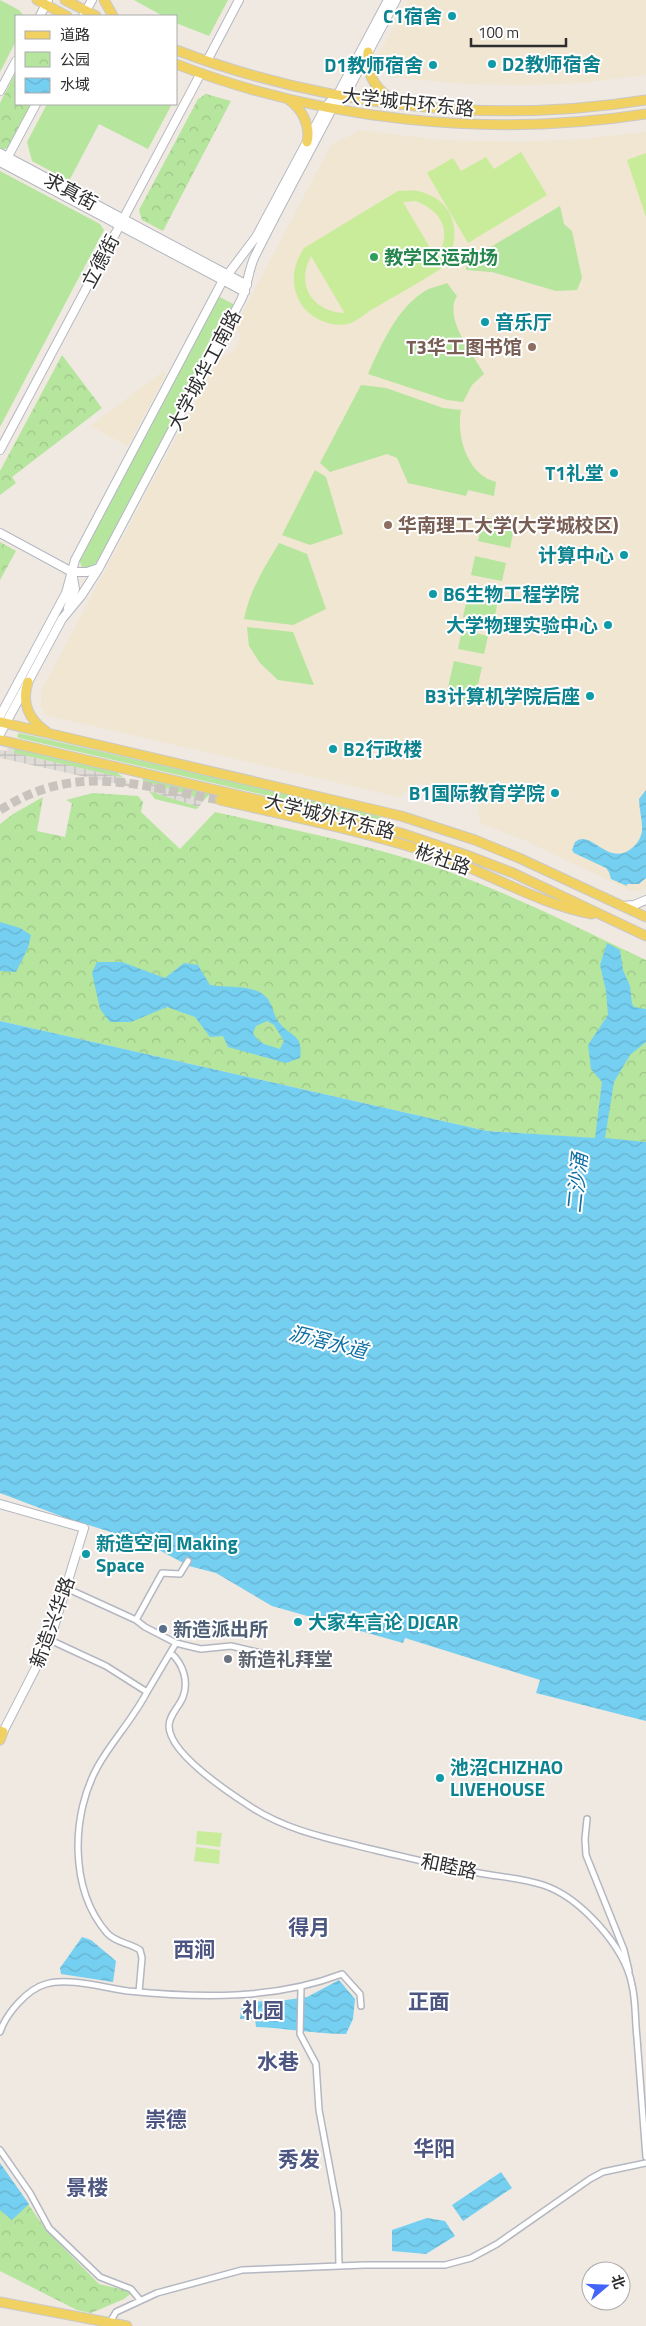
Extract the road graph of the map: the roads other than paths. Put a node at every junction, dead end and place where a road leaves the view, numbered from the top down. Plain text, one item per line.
1 (37, 0) edge
2 (65, 0) edge
3 (92, 0) edge
4 (104, 0) edge
5 (239, 0) edge
6 (388, 0) edge
7 (396, 0) edge
8 (47, 2) edge
9 (84, 14) edge
10 (40, 15) edge
11 (66, 15) edge
12 (113, 15) edge
13 (178, 51) edge
14 (368, 52) junction
15 (207, 61) junction
16 (15, 62) edge
17 (178, 65) edge
18 (201, 72) junction
19 (0, 91) edge
20 (341, 95) junction
21 (284, 97) junction
22 (646, 100) edge
23 (399, 104) junction
24 (35, 105) edge
25 (330, 107) junction
26 (646, 114) edge
27 (307, 142) junction
28 (3, 159) edge
29 (121, 222) junction
30 (226, 278) junction
31 (246, 288) junction
32 (0, 450) edge
33 (0, 533) edge
34 (99, 568) junction
35 (72, 572) junction
36 (62, 620) junction
37 (28, 682) junction
38 (2, 721) edge
39 (0, 734) edge
40 (51, 734) junction
41 (0, 740) edge
42 (220, 800) tunnel mouth
43 (385, 811) junction
44 (382, 827) junction
45 (505, 852) junction
46 (499, 868) junction
47 (646, 900) edge
48 (621, 906) junction
49 (604, 916) junction
50 (646, 917) edge
51 (646, 936) edge
52 (0, 1504) edge
53 (188, 1561) dead end
54 (66, 1588) junction
55 (136, 1620) junction
56 (50, 1640) junction
57 (176, 1643) junction
58 (171, 1653) junction
59 (261, 1653) dead end
60 (147, 1692) junction
61 (1, 1735) edge
62 (587, 1819) dead end
63 (632, 1984) junction
64 (301, 1988) junction
65 (139, 1992) junction
66 (361, 2006) dead end
67 (1, 2028) edge
68 (0, 2150) edge
69 (646, 2157) edge
70 (646, 2163) edge
71 (339, 2266) junction
72 (140, 2300) junction
73 (0, 2302) edge
74 (110, 2322) junction
75 (127, 2326) edge

1 - 8 main road
2 - 9 main road
3 - 9 main road
4 - 12 main road
5 - 15 main road
6 - 20 main road, 大学城华工南路
7 - 14 main road, 大学城华工南路
8 - 10 main road
8 - 11 main road
13 - 15 main road, 大学城中环东路
14 - 20 main road, 大学城华工南路
14 - 23 main road
15 - 20 main road, 大学城中环东路
16 - 19 main road
17 - 18 main road, 大学城中环东路
18 - 21 main road, 大学城中环东路
18 - 29 main road, 立德街
20 - 23 main road, 大学城中环东路
20 - 25 main road, 大学城华工南路
21 - 25 main road, 大学城中环东路
21 - 27 main road
22 - 23 main road, 大学城中环东路
24 - 28 main road
25 - 26 main road, 大学城中环东路
25 - 27 main road, 大学城华工南路
25 - 31 main road, 大学城华工南路
27 - 30 main road, 大学城华工南路
28 - 29 main road, 求真街
29 - 30 main road, 求真街
29 - 32 main road, 立德街
30 - 31 main road, 求真街
30 - 35 main road, 大学城华工南路
31 - 34 main road, 大学城华工南路
33 - 35 main road
34 - 35 main road
34 - 36 main road, 大学城华工南路
35 - 36 main road
35 - 38 main road, 大学城华工南路
36 - 37 main road, 大学城华工南路
37 - 38 main road, 大学城华工南路
37 - 40 main road
38 - 39 main road, 大学城华工南路
38 - 40 main road, 大学城外环东路
40 - 43 main road, 大学城外环东路
41 - 44 main road, 大学城外环东路
42 - 49 main road, 彬社路
43 - 44 main road
43 - 45 main road, 大学城外环东路
44 - 46 main road, 大学城外环东路
45 - 46 main road
45 - 48 main road, 大学城外环东路
46 - 49 main road, 大学城外环东路
47 - 48 main road
48 - 50 main road, 大学城外环东路
49 - 51 main road, 大学城外环东路
52 - 54 main road, 新造兴华路
53 - 55 street
54 - 55 street
54 - 56 main road, 新造兴华路
55 - 57 street
56 - 60 street
56 - 61 main road, 新造兴华路
57 - 58 street
57 - 59 street
58 - 60 street
58 - 63 street, 和睦路
60 - 65 street
62 - 63 street
63 - 69 street, 和睦路
64 - 65 street
64 - 66 street
64 - 71 street
65 - 67 street
68 - 72 street
70 - 71 street
71 - 72 street
72 - 74 street
73 - 74 main road
74 - 75 main road

